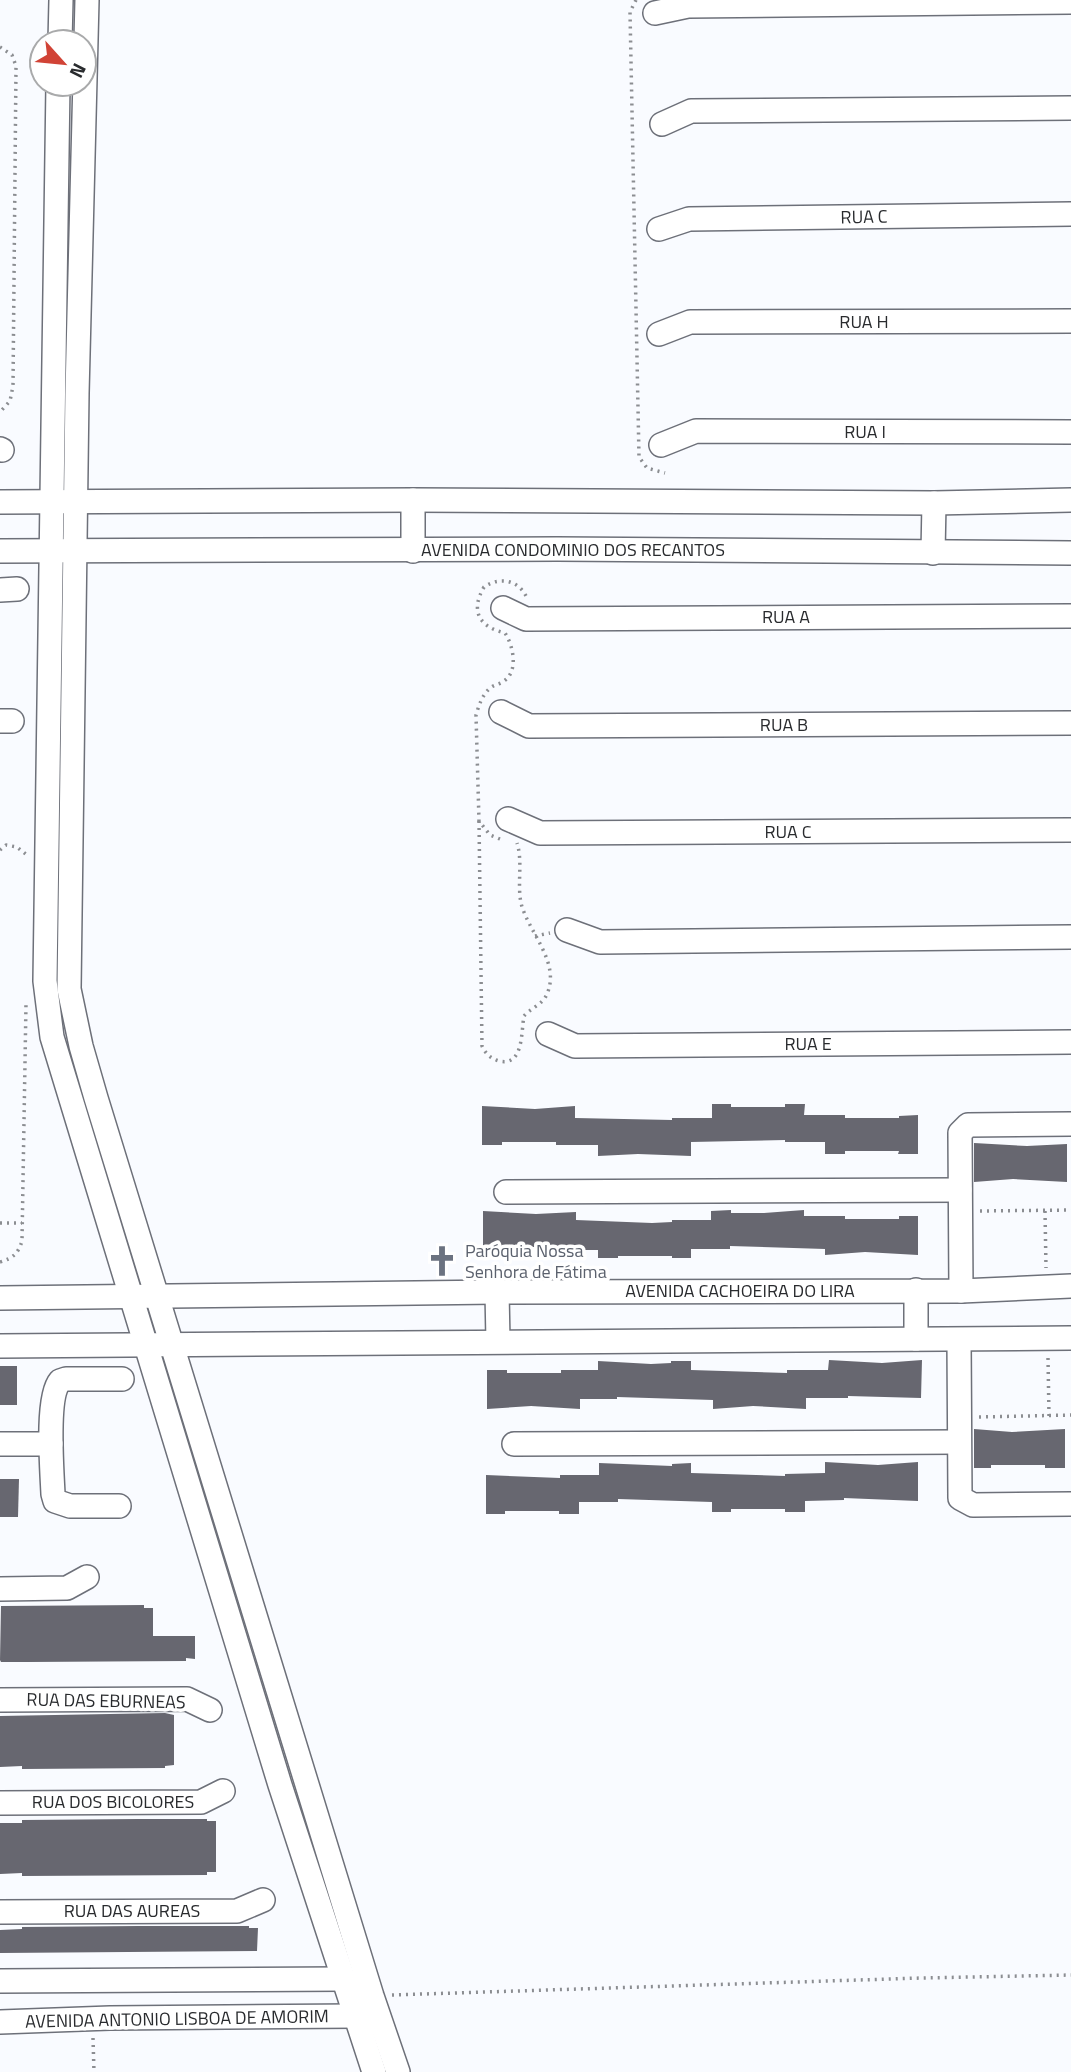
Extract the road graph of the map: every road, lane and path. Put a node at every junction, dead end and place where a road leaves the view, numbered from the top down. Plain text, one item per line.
1 (61, 0) edge
2 (87, 0) edge
3 (636, 0) edge
4 (1071, 2) edge
5 (655, 13) dead end
6 (60, 28) edge
7 (0, 47) edge
8 (58, 98) edge
9 (1071, 108) edge
10 (662, 124) dead end
11 (1071, 214) edge
12 (659, 229) dead end
13 (1071, 321) edge
14 (659, 334) dead end
15 (0, 412) edge
16 (1071, 432) edge
17 (660, 445) dead end
18 (665, 473) dead end
19 (413, 500) junction
20 (1071, 500) edge
21 (0, 502) edge
22 (51, 503) junction
23 (75, 503) junction
24 (934, 503) junction
25 (0, 551) edge
26 (413, 551) junction
27 (50, 552) junction
28 (75, 552) junction
29 (933, 553) junction
30 (1071, 553) edge
31 (528, 604) dead end
32 (503, 608) dead end
33 (1071, 616) edge
34 (501, 712) dead end
35 (1071, 723) edge
36 (479, 821) junction
37 (1071, 830) edge
38 (510, 833) junction
39 (0, 850) edge
40 (29, 857) dead end
41 (567, 930) dead end
42 (1071, 937) edge
43 (26, 993) dead end
44 (548, 1034) dead end
45 (1071, 1042) edge
46 (1071, 1124) edge
47 (506, 1192) dead end
48 (960, 1200) junction
49 (1071, 1210) edge
50 (1045, 1211) junction
51 (0, 1223) edge
52 (22, 1223) junction
53 (0, 1262) edge
54 (1071, 1286) edge
55 (1046, 1287) junction
56 (916, 1290) junction
57 (961, 1291) junction
58 (497, 1292) junction
59 (131, 1296) junction
60 (157, 1297) junction
61 (0, 1298) edge
62 (1048, 1338) junction
63 (1071, 1338) edge
64 (916, 1339) junction
65 (959, 1339) junction
66 (499, 1340) junction
67 (172, 1344) junction
68 (145, 1345) junction
69 (0, 1346) edge
70 (122, 1379) dead end
71 (1071, 1415) edge
72 (1049, 1416) junction
73 (960, 1418) junction
74 (960, 1442) junction
75 (0, 1444) edge
76 (51, 1444) junction
77 (514, 1444) dead end
78 (1071, 1504) edge
79 (119, 1506) dead end
80 (87, 1577) dead end
81 (0, 1589) edge
82 (0, 1700) edge
83 (210, 1710) dead end
84 (223, 1791) dead end
85 (0, 1802) edge
86 (262, 1900) dead end
87 (0, 1912) edge
88 (1071, 1975) edge
89 (344, 1979) junction
90 (0, 1981) edge
91 (372, 1996) junction
92 (355, 2016) junction
93 (93, 2019) junction
94 (0, 2022) edge
95 (94, 2072) edge
96 (374, 2072) edge
97 (398, 2072) edge

1 - 6 street
2 - 23 street
3 - 18 path
4 - 5 street
7 - 15 path
8 - 22 street
9 - 10 street
11 - 12 street, RUA C
13 - 14 street, RUA H
16 - 17 street, RUA I
19 - 23 street
19 - 24 street
19 - 26 street
20 - 24 street
21 - 22 street
22 - 23 street
22 - 27 street
23 - 28 street
24 - 29 street
25 - 27 street, AVENIDA CONDOMINIO DOS RECANTOS
26 - 28 street, AVENIDA CONDOMINIO DOS RECANTOS
26 - 29 street, AVENIDA CONDOMINIO DOS RECANTOS
27 - 28 street, AVENIDA CONDOMINIO DOS RECANTOS
27 - 59 street
28 - 60 street
29 - 30 street, AVENIDA CONDOMINIO DOS RECANTOS
31 - 36 path
32 - 33 street, RUA A
34 - 35 street, RUA B
36 - 38 path
36 - 38 path
37 - 38 street, RUA C
39 - 40 path
41 - 42 street
43 - 52 path
44 - 45 street, RUA E
46 - 48 street
47 - 48 street
48 - 50 path
48 - 57 street
49 - 50 path
50 - 55 path
51 - 52 path
52 - 53 path
54 - 55 street, AVENIDA CACHOEIRA DO LIRA
55 - 57 street, AVENIDA CACHOEIRA DO LIRA
56 - 57 street, AVENIDA CACHOEIRA DO LIRA
56 - 58 street, AVENIDA CACHOEIRA DO LIRA
56 - 64 street
58 - 60 street, AVENIDA CACHOEIRA DO LIRA
58 - 66 street
59 - 60 street, AVENIDA CACHOEIRA DO LIRA
59 - 61 street, AVENIDA CACHOEIRA DO LIRA
59 - 68 street
60 - 67 street
62 - 63 street
62 - 65 street
62 - 72 path
64 - 65 street
64 - 66 street
65 - 73 street
66 - 67 street
67 - 68 street
67 - 91 street
68 - 69 street
68 - 89 street
70 - 76 street
71 - 72 path
72 - 73 path
73 - 74 street
74 - 77 street
74 - 78 street
75 - 76 street
76 - 79 street
80 - 81 street
82 - 83 street, RUA DAS EBURNEAS
84 - 85 street, RUA DOS BICOLORES
86 - 87 street, RUA DAS AUREAS
88 - 91 path
89 - 90 street, AVENIDA ANTONIO LISBOA DE AMORIM
89 - 92 street
91 - 97 street
92 - 93 street, AVENIDA ANTONIO LISBOA DE AMORIM
92 - 96 street
93 - 94 street, AVENIDA ANTONIO LISBOA DE AMORIM
93 - 95 path

